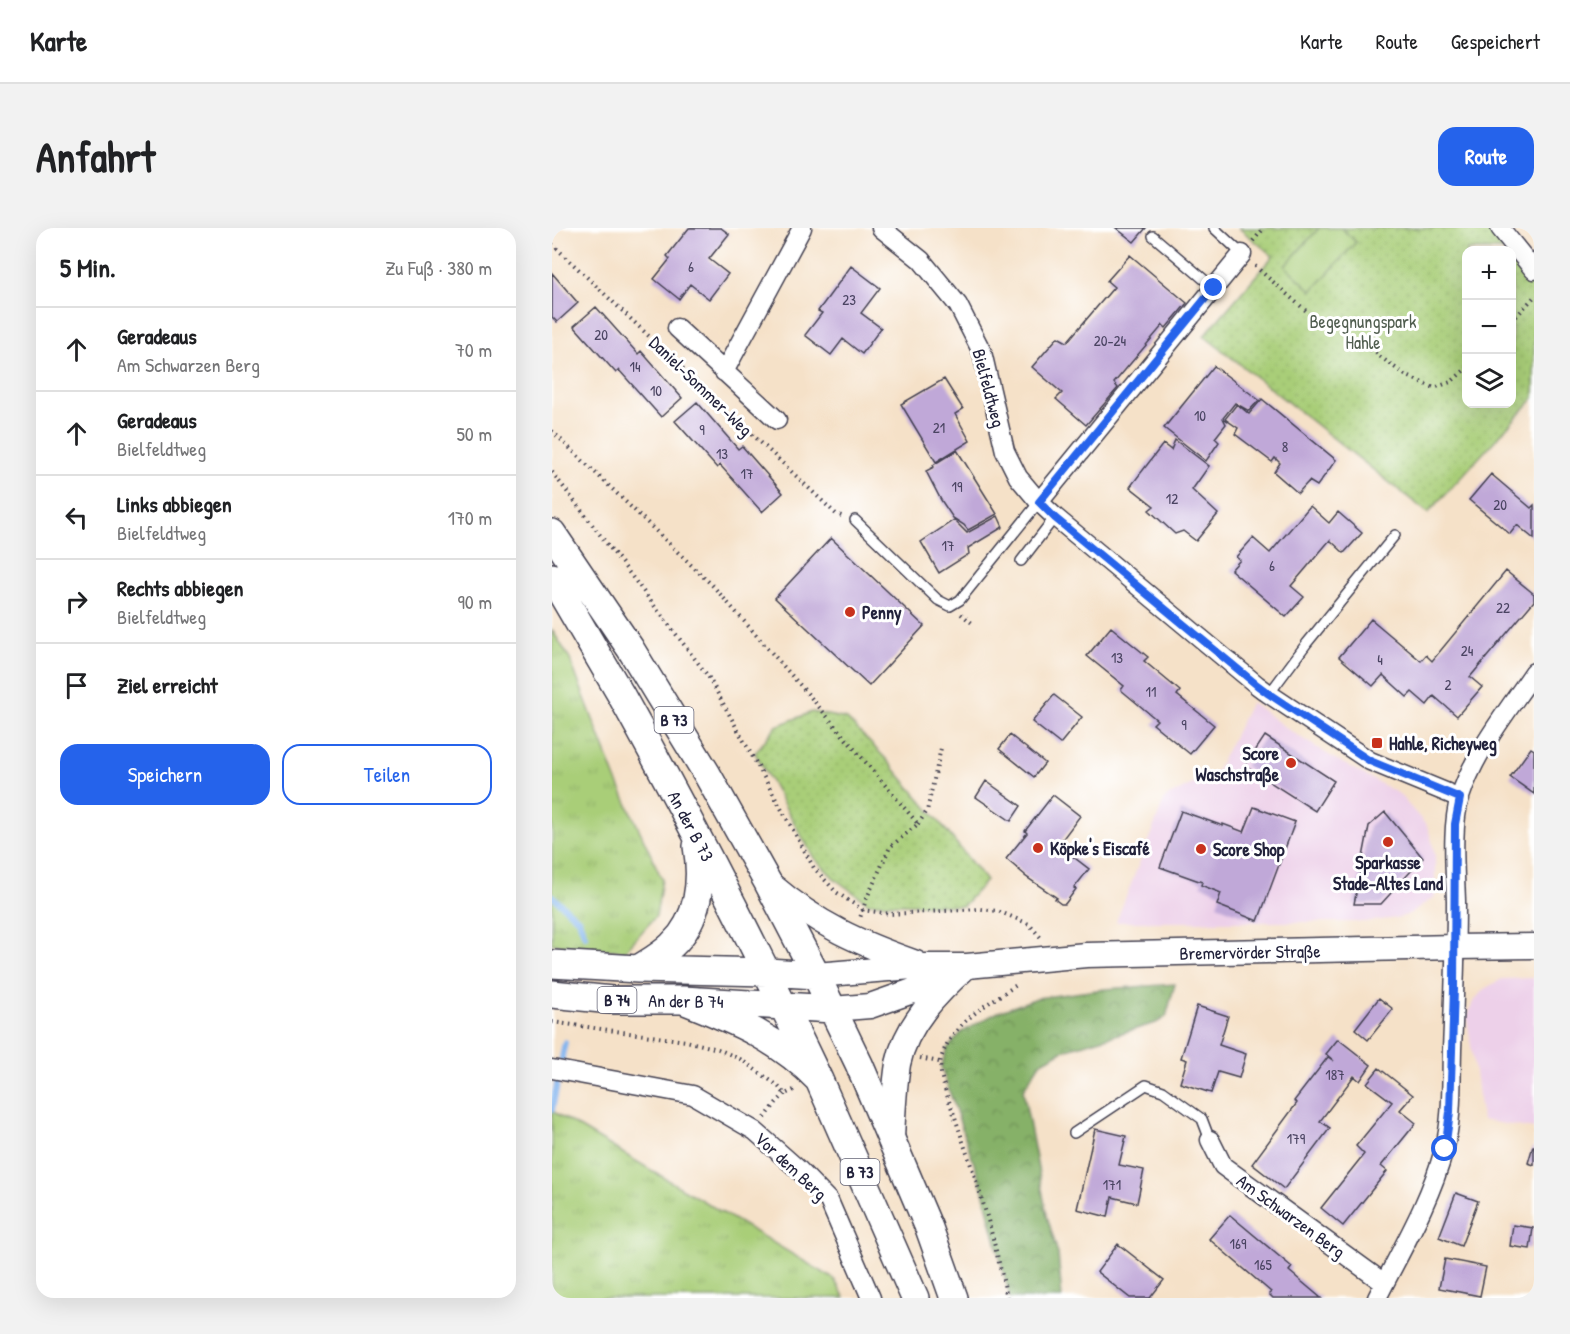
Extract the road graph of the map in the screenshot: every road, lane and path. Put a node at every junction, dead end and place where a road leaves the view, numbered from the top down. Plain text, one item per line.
1 (802, 228) edge
2 (881, 228) edge
3 (1214, 228) edge
4 (1500, 228) edge
5 (1153, 236) dead end
6 (552, 244) edge
7 (1242, 254) junction
8 (1534, 270) edge
9 (1214, 288) junction
10 (1534, 297) edge
11 (1516, 317) edge
12 (676, 328) dead end
13 (724, 372) junction
14 (1462, 372) edge
15 (777, 420) dead end
16 (552, 431) edge
17 (552, 472) edge
18 (1039, 502) junction
19 (1055, 518) junction
20 (855, 520) joint
21 (552, 532) edge
22 (1395, 535) dead end
23 (1021, 561) dead end
24 (552, 577) edge
25 (1534, 672) edge
26 (1269, 694) junction
27 (941, 748) dead end
28 (1460, 798) junction
29 (918, 824) junction
30 (695, 832) junction
31 (768, 883) junction
32 (863, 910) junction
33 (1534, 946) edge
34 (1455, 947) junction
35 (1058, 957) junction
36 (552, 964) edge
37 (924, 966) junction
38 (967, 966) junction
39 (638, 969) junction
40 (767, 972) junction
41 (816, 975) junction
42 (1020, 982) dead end
43 (552, 994) edge
44 (683, 1000) junction
45 (783, 1006) junction
46 (832, 1009) junction
47 (552, 1022) edge
48 (910, 1056) dead end
49 (939, 1062) junction
50 (559, 1070) edge
51 (811, 1083) junction
52 (785, 1094) junction
53 (755, 1131) junction
54 (1074, 1133) dead end
55 (892, 1139) junction
56 (1210, 1140) joint
57 (1380, 1291) edge
58 (871, 1298) edge
59 (915, 1298) edge
60 (954, 1298) edge
61 (1007, 1298) edge

1 - 13 street, Daniel-Sommer-Weg
2 - 18 street, Bielfeldtweg
3 - 7 lane
4 - 8 street
5 - 9 lane
6 - 20 path, Daniel-Sommer-Weg
7 - 9 street
7 - 14 path
9 - 18 street
10 - 11 path
12 - 13 street, Daniel-Sommer-Weg
13 - 15 street, Daniel-Sommer-Weg
16 - 29 path
17 - 32 path
18 - 19 street, Bielfeldtweg
18 - 20 lane
19 - 23 lane
19 - 26 street, Bielfeldtweg
21 - 31 main road, B 73
22 - 26 lane
24 - 30 main road, An der B 73 / B 73
25 - 28 street
26 - 28 street, Bielfeldtweg
27 - 29 path
28 - 34 street
29 - 32 path
30 - 39 main road
30 - 40 main road, An der B 73 / B 73
31 - 37 main road
31 - 41 main road, B 73
32 - 35 path
33 - 34 main road, Bremervörder Straße
34 - 35 main road, Bremervörder Straße
34 - 57 street, Am Schwarzen Berg
35 - 38 main road, Bremervörder Straße
36 - 39 main road, An der B 74 / B 74
37 - 38 main road, Bremervörder Straße
37 - 41 main road, Bremervörder Straße
38 - 46 main road, Bremervörder Straße
38 - 55 main road
39 - 40 main road, An der B 74 / B 74
40 - 41 main road, B 74
40 - 45 main road, An der B 73 / B 73
41 - 46 main road, B 73
42 - 49 path
43 - 44 main road, An der B 74 / B 74
44 - 45 main road, An der B 74 / B 74
44 - 51 main road
45 - 46 main road, B 74
45 - 51 main road, An der B 73 / B 73
46 - 55 main road, B 73
47 - 52 path
48 - 49 path
49 - 61 path
50 - 53 street, Vor dem Berg
51 - 52 path
51 - 59 main road, B 73
52 - 53 path
53 - 58 street, Vor dem Berg
54 - 56 lane
55 - 60 main road, B 73
56 - 57 street, Am Schwarzen Berg

